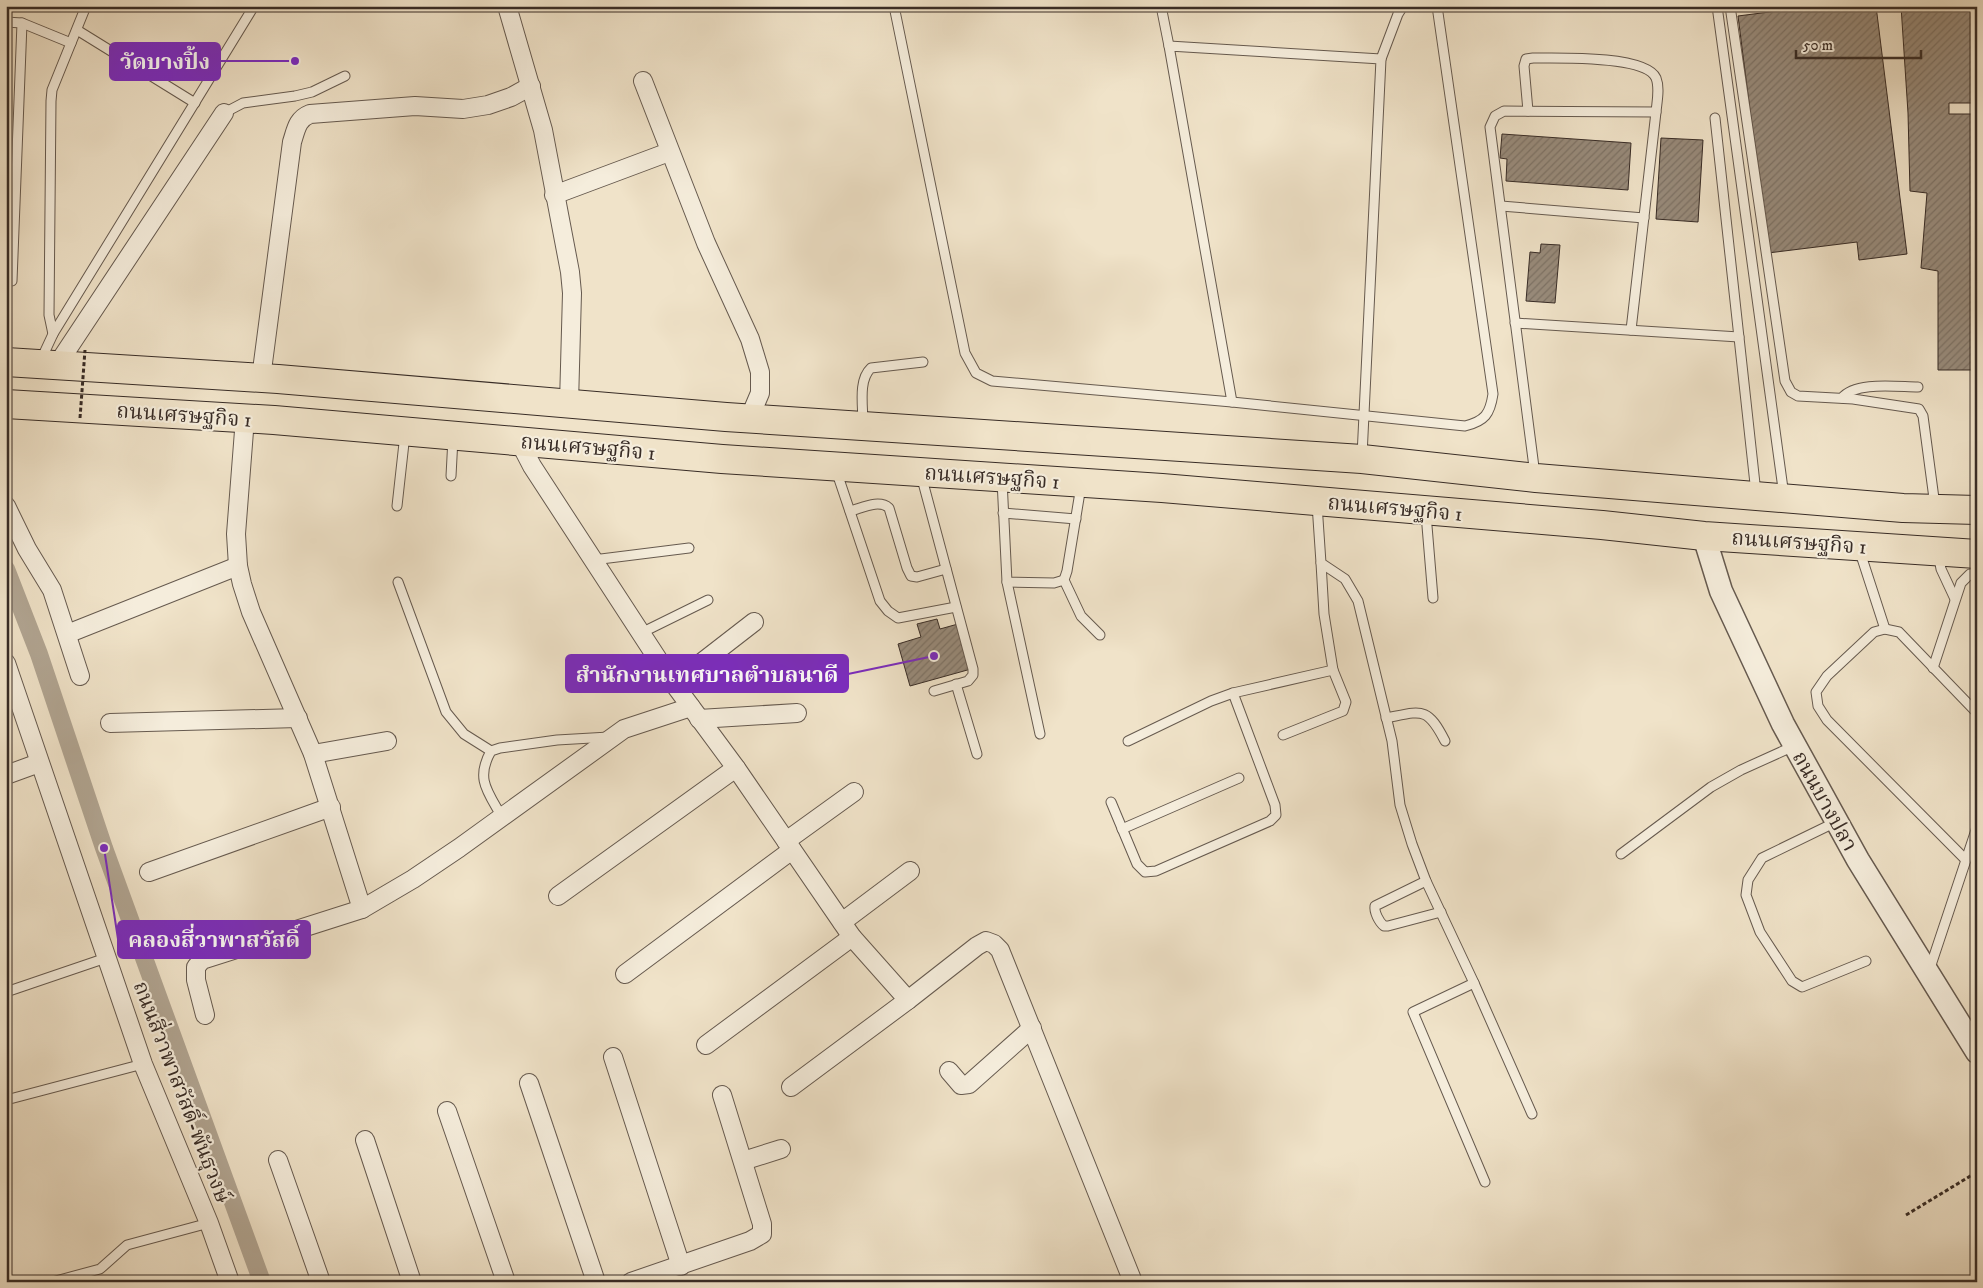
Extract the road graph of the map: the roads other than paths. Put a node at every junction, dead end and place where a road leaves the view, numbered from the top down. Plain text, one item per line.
1 (86, 6) edge
2 (254, 6) edge
3 (507, 6) edge
4 (894, 6) edge
5 (1161, 6) edge
6 (1403, 6) edge
7 (1437, 6) edge
8 (1717, 6) edge
9 (1730, 6) edge
10 (6, 22) edge
11 (22, 22) junction
12 (77, 30) junction
13 (71, 43) junction
14 (1168, 46) junction
15 (1381, 59) junction
16 (345, 76) dead end
17 (643, 81) dead end
18 (530, 86) junction
19 (195, 103) junction
20 (1528, 111) junction
21 (224, 112) joint
22 (1656, 112) junction
23 (1715, 118) dead end
24 (669, 152) junction
25 (554, 195) junction
26 (1501, 206) junction
27 (1644, 218) junction
28 (12, 281) dead end
29 (1515, 323) junction
30 (1631, 330) junction
31 (53, 334) junction
32 (1739, 337) junction
33 (6, 362) edge
34 (923, 362) dead end
35 (48, 365) junction
36 (261, 378) junction
37 (1918, 387) dead end
38 (1842, 398) junction
39 (1232, 402) junction
40 (6, 404) edge
41 (569, 404) junction
42 (1364, 417) junction
43 (245, 418) junction
44 (749, 419) junction
45 (863, 426) junction
46 (406, 432) junction
47 (454, 436) junction
48 (519, 441) junction
49 (1362, 459) junction
50 (835, 466) junction
51 (920, 472) junction
52 (451, 476) dead end
53 (1001, 478) junction
54 (1536, 478) junction
55 (1082, 483) junction
56 (1607, 484) junction
57 (1708, 492) junction
58 (1756, 496) junction
59 (1784, 498) junction
60 (1317, 501) junction
61 (6, 506) edge
62 (398, 506) dead end
63 (1936, 509) junction
64 (1426, 510) junction
65 (1977, 510) edge
66 (850, 511) junction
67 (1003, 513) junction
68 (1076, 519) junction
69 (1602, 525) junction
70 (1704, 536) junction
71 (1858, 547) junction
72 (689, 548) dead end
73 (1938, 552) junction
74 (1977, 554) edge
75 (593, 560) junction
76 (1321, 563) junction
77 (238, 566) junction
78 (946, 569) junction
79 (1977, 574) edge
80 (1064, 580) junction
81 (398, 582) dead end
82 (1007, 582) junction
83 (1433, 598) dead end
84 (708, 600) dead end
85 (1956, 600) junction
86 (956, 606) junction
87 (754, 622) dead end
88 (1885, 629) junction
89 (641, 633) junction
90 (67, 634) junction
91 (1100, 635) dead end
92 (6, 664) edge
93 (1933, 668) junction
94 (1333, 670) junction
95 (80, 676) dead end
96 (674, 684) junction
97 (956, 684) junction
98 (934, 691) dead end
99 (1233, 694) junction
100 (13, 706) edge
101 (695, 713) junction
102 (1977, 713) edge
103 (797, 714) dead end
104 (298, 718) junction
105 (1386, 718) junction
106 (110, 723) dead end
107 (1040, 734) dead end
108 (613, 736) junction
109 (1283, 736) dead end
110 (1128, 740) dead end
111 (387, 741) dead end
112 (1445, 741) dead end
113 (1795, 746) junction
114 (491, 751) junction
115 (313, 754) junction
116 (977, 754) dead end
117 (39, 763) junction
118 (736, 768) junction
119 (6, 775) edge
120 (1239, 778) dead end
121 (854, 792) dead end
122 (1111, 802) dead end
123 (331, 807) junction
124 (502, 817) junction
125 (1837, 822) junction
126 (1977, 826) edge
127 (1122, 829) junction
128 (789, 846) junction
129 (1621, 854) dead end
130 (1966, 860) junction
131 (149, 872) dead end
132 (910, 872) dead end
133 (1426, 881) junction
134 (558, 896) dead end
135 (362, 909) junction
136 (1441, 912) junction
137 (842, 922) junction
138 (852, 937) junction
139 (106, 958) junction
140 (1866, 961) dead end
141 (1929, 973) junction
142 (625, 974) dead end
143 (1474, 983) junction
144 (6, 992) edge
145 (908, 1000) junction
146 (205, 1015) dead end
147 (1032, 1028) junction
148 (706, 1045) dead end
149 (1977, 1052) edge
150 (613, 1057) dead end
151 (143, 1064) junction
152 (948, 1071) dead end
153 (529, 1083) dead end
154 (791, 1087) dead end
155 (722, 1095) dead end
156 (6, 1100) edge
157 (447, 1111) dead end
158 (1532, 1114) dead end
159 (365, 1140) dead end
160 (781, 1149) dead end
161 (278, 1160) dead end
162 (742, 1161) junction
163 (1485, 1182) dead end
164 (210, 1223) junction
165 (681, 1266) junction
166 (1977, 1278) edge
167 (52, 1282) edge
168 (230, 1282) edge
169 (321, 1282) edge
170 (412, 1282) edge
171 (506, 1282) edge
172 (596, 1282) edge
173 (631, 1282) edge
174 (1133, 1282) edge
175 (1969, 1282) edge

1 - 12 lane
2 - 19 lane
3 - 18 street
4 - 39 lane
5 - 14 lane
6 - 15 lane
7 - 42 lane
8 - 59 lane
9 - 38 lane
10 - 11 lane
11 - 13 lane
11 - 28 lane
12 - 13 lane
12 - 19 lane
13 - 31 lane
14 - 15 lane
14 - 39 lane
15 - 42 lane
16 - 21 lane
17 - 24 street
18 - 25 street
18 - 36 street
19 - 31 lane
20 - 22 lane
20 - 22 lane
20 - 26 lane
21 - 35 street
22 - 27 lane
23 - 32 lane
24 - 25 street
24 - 44 street
25 - 41 street
26 - 27 lane
26 - 29 lane
27 - 30 lane
29 - 30 lane
29 - 54 lane
30 - 32 lane
31 - 35 lane
32 - 58 lane
33 - 35 main road, ถนนเศรษฐกิจ 1
34 - 45 lane
35 - 36 main road, ถนนเศรษฐกิจ 1
36 - 41 main road, ถนนเศรษฐกิจ 1
37 - 38 lane
38 - 63 lane
39 - 42 lane
40 - 43 main road, ถนนเศรษฐกิจ 1
41 - 44 main road, ถนนเศรษฐกิจ 1
42 - 49 lane
43 - 46 main road, ถนนเศรษฐกิจ 1
43 - 77 street
44 - 45 main road, ถนนเศรษฐกิจ 1
45 - 49 main road, ถนนเศรษฐกิจ 1
46 - 47 main road, ถนนเศรษฐกิจ 1
46 - 62 lane
47 - 48 main road, ถนนเศรษฐกิจ 1
47 - 52 lane
48 - 50 main road, ถนนเศรษฐกิจ 1
48 - 75 street
49 - 54 main road, ถนนเศรษฐกิจ 1
50 - 51 main road, ถนนเศรษฐกิจ 1
50 - 66 lane
51 - 53 main road, ถนนเศรษฐกิจ 1
51 - 78 lane
53 - 55 main road, ถนนเศรษฐกิจ 1
53 - 67 lane
54 - 56 main road, ถนนเศรษฐกิจ 1
55 - 60 main road, ถนนเศรษฐกิจ 1
55 - 68 lane
56 - 57 main road, ถนนเศรษฐกิจ 1
56 - 69 main road
57 - 58 main road, ถนนเศรษฐกิจ 1
57 - 70 main road
58 - 59 main road, ถนนเศรษฐกิจ 1
59 - 63 main road, ถนนเศรษฐกิจ 1
60 - 64 main road, ถนนเศรษฐกิจ 1
60 - 76 lane
61 - 90 street
63 - 65 main road, ถนนเศรษฐกิจ 1
64 - 69 main road, ถนนเศรษฐกิจ 1
64 - 83 lane
66 - 78 lane
66 - 86 lane
67 - 68 lane
67 - 82 lane
68 - 80 lane
69 - 70 main road, ถนนเศรษฐกิจ 1
70 - 71 main road, ถนนเศรษฐกิจ 1
70 - 113 street, ถนนบางปลา
71 - 73 main road, ถนนเศรษฐกิจ 1
71 - 88 lane
72 - 75 lane
73 - 74 main road, ถนนเศรษฐกิจ 1
73 - 85 lane
75 - 89 street
76 - 94 lane
76 - 105 lane
77 - 90 street
77 - 104 street
78 - 86 lane
79 - 85 lane
80 - 82 lane
80 - 91 lane
81 - 114 lane
82 - 107 lane
84 - 89 lane
85 - 93 lane
86 - 97 lane
87 - 96 street
88 - 93 lane
88 - 130 lane
89 - 96 street
90 - 95 street
92 - 100 street, ถนนสี่วาพาสวัสดิ์-พันธุวงษ์
93 - 102 lane
94 - 99 lane
94 - 109 lane
96 - 101 street
97 - 98 lane
97 - 116 lane
99 - 110 lane
99 - 127 lane
100 - 117 street, ถนนสี่วาพาสวัสดิ์-พันธุวงษ์
101 - 103 street
101 - 108 street
101 - 118 street
104 - 106 street
104 - 115 street
105 - 112 lane
105 - 133 lane
108 - 114 lane
108 - 124 street
111 - 115 street
113 - 125 street, ถนนบางปลา
113 - 129 lane
114 - 124 lane
115 - 123 street
117 - 119 street
117 - 139 street, ถนนสี่วาพาสวัสดิ์-พันธุวงษ์
118 - 128 street
118 - 134 street
120 - 127 lane
121 - 128 street
122 - 127 lane
123 - 131 street
123 - 135 street
124 - 135 street
125 - 140 lane
125 - 141 street, ถนนบางปลา
126 - 130 lane
128 - 137 street
128 - 142 street
130 - 141 lane
132 - 137 street
133 - 136 lane
133 - 136 lane
135 - 146 street
136 - 143 lane
137 - 138 street
138 - 145 street
138 - 148 street
139 - 144 lane
139 - 151 street, ถนนสี่วาพาสวัสดิ์-พันธุวงษ์
141 - 149 street, ถนนบางปลา
143 - 158 lane
143 - 163 lane
145 - 147 street
145 - 154 street
147 - 152 street
147 - 174 street
150 - 165 street
151 - 156 lane
151 - 164 street, ถนนสี่วาพาสวัสดิ์-พันธุวงษ์
153 - 172 street
155 - 162 street
157 - 171 street
159 - 170 street
160 - 162 street
161 - 169 street
162 - 165 street
164 - 167 lane
164 - 168 street, ถนนสี่วาพาสวัสดิ์-พันธุวงษ์
165 - 173 street
166 - 175 lane

